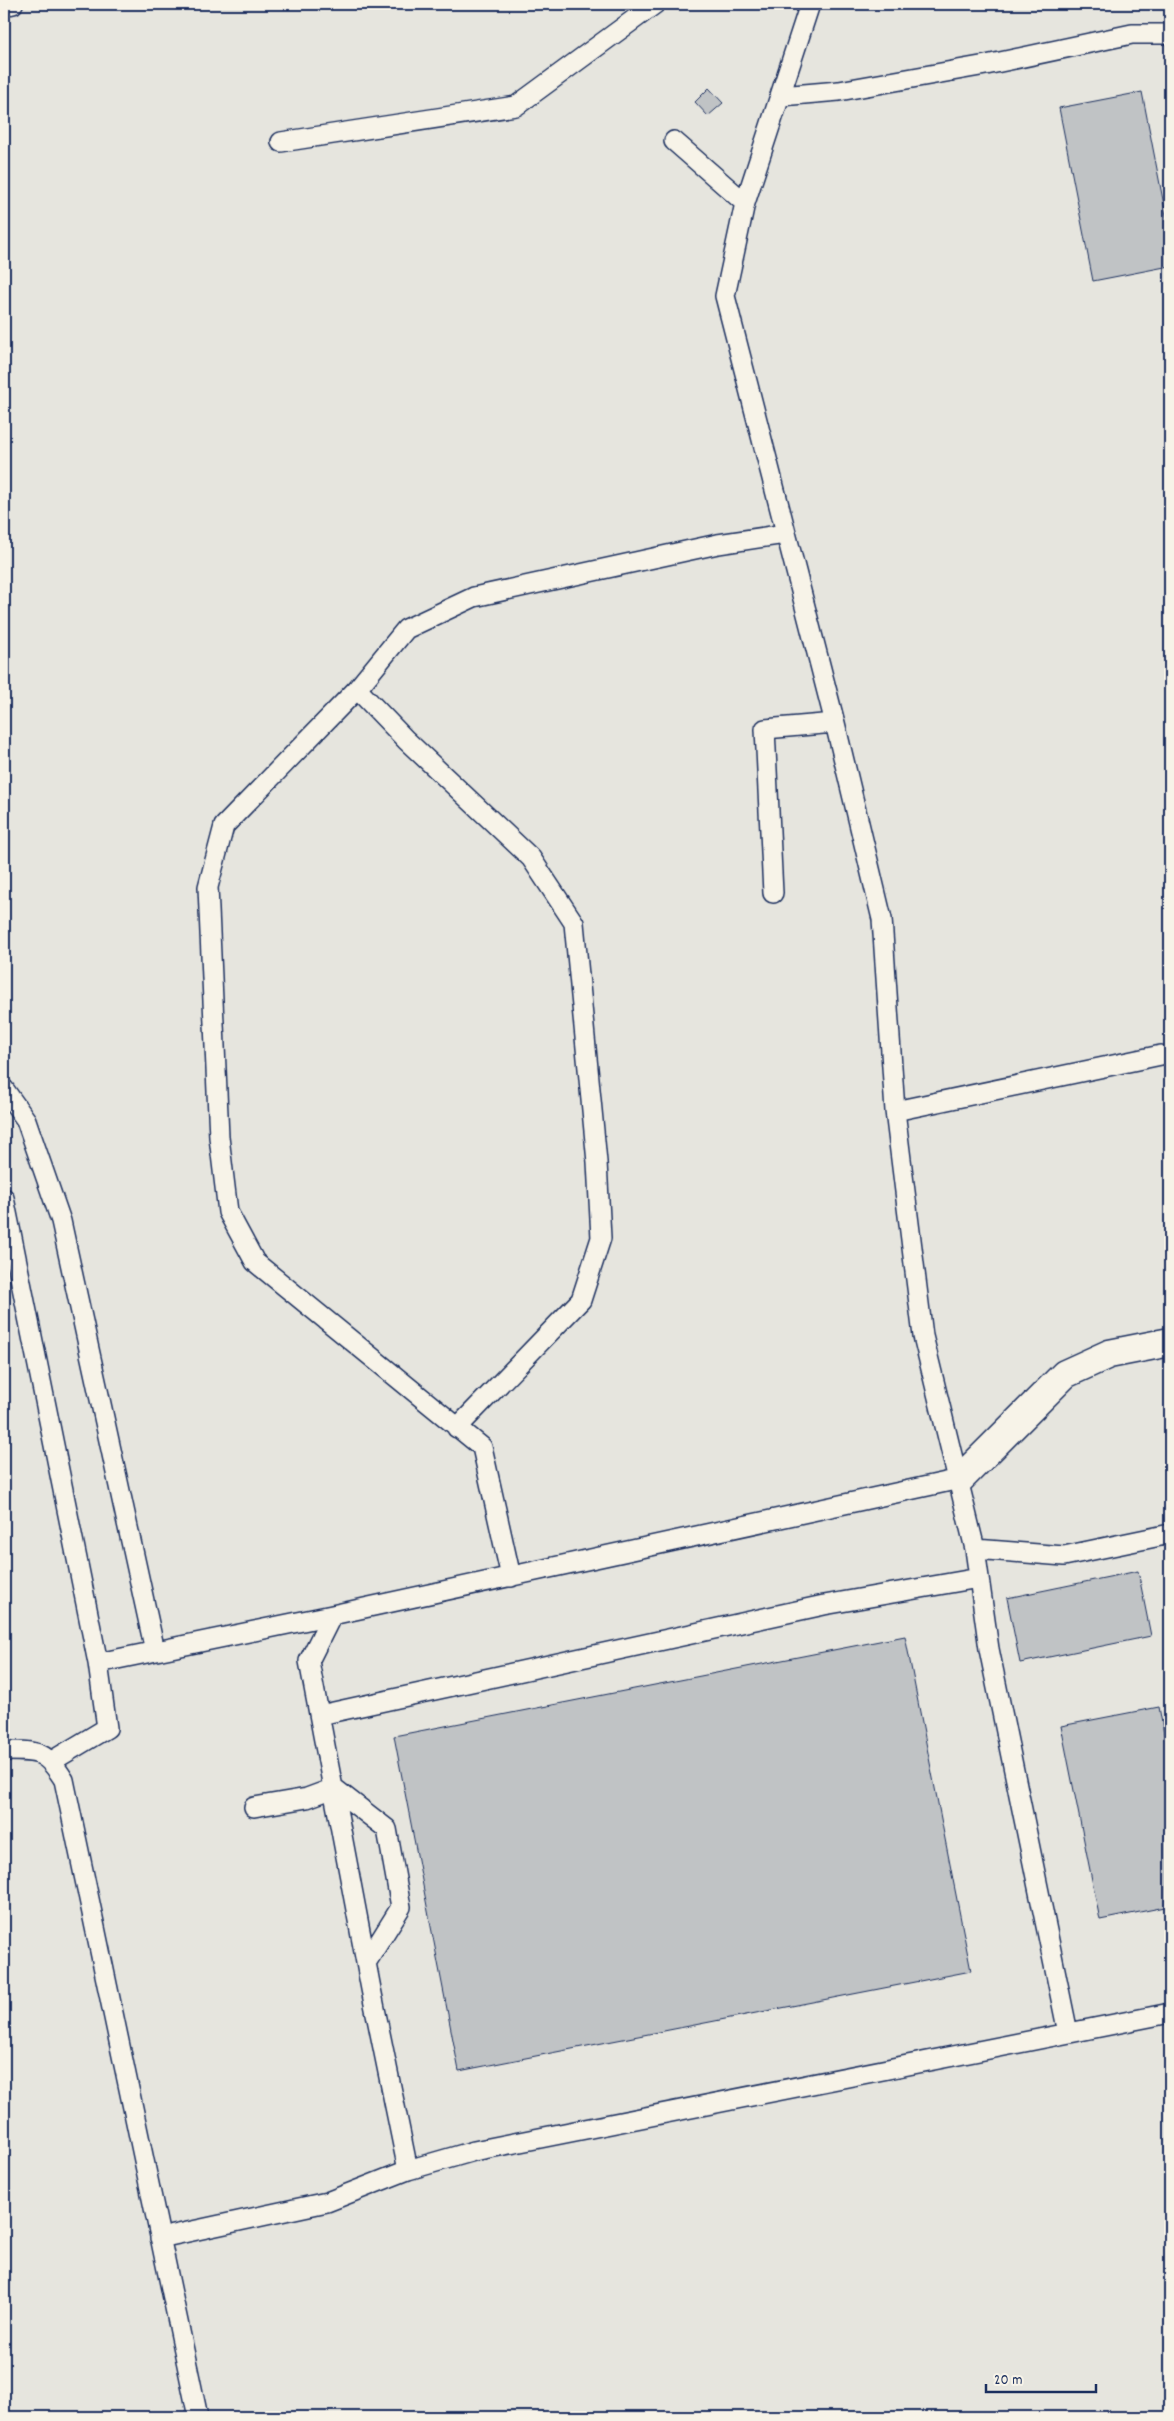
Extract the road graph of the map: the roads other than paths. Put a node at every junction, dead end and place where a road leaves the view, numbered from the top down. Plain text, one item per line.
1 (13, 4) edge
2 (655, 4) edge
3 (810, 4) edge
4 (4, 6) edge
5 (1170, 34) edge
6 (781, 96) junction
7 (674, 141) dead end
8 (281, 142) dead end
9 (745, 203) junction
10 (785, 534) junction
11 (357, 689) junction
12 (835, 724) junction
13 (773, 893) dead end
14 (1161, 1055) dead end
15 (4, 1089) edge
16 (895, 1111) junction
17 (4, 1198) edge
18 (1170, 1342) edge
19 (457, 1428) junction
20 (960, 1479) junction
21 (1170, 1534) edge
22 (975, 1549) junction
23 (511, 1577) junction
24 (979, 1578) junction
25 (332, 1615) junction
26 (156, 1651) junction
27 (98, 1663) junction
28 (320, 1715) junction
29 (4, 1751) edge
30 (52, 1760) junction
31 (334, 1788) junction
32 (254, 1807) dead end
33 (366, 1964) junction
34 (1170, 2012) edge
35 (1068, 2033) junction
36 (408, 2170) junction
37 (160, 2238) junction
38 (198, 2417) edge

1 - 4 lane
2 - 8 lane
3 - 6 lane
5 - 6 lane
6 - 9 lane
7 - 9 lane
9 - 10 lane
10 - 11 lane
10 - 12 lane
11 - 19 lane
11 - 19 lane
12 - 13 lane
12 - 16 lane
14 - 16 lane
15 - 26 lane
16 - 20 lane
17 - 27 lane
18 - 20 street
19 - 23 lane
20 - 22 lane
20 - 23 lane
21 - 22 lane
22 - 24 lane
23 - 25 lane
24 - 28 lane
24 - 35 lane
25 - 26 lane
25 - 28 lane
26 - 27 lane
27 - 30 lane
28 - 31 lane
29 - 30 lane
30 - 37 lane
31 - 32 lane
31 - 33 lane
31 - 33 lane
33 - 36 lane
34 - 35 lane
35 - 36 lane
36 - 37 lane
37 - 38 lane

